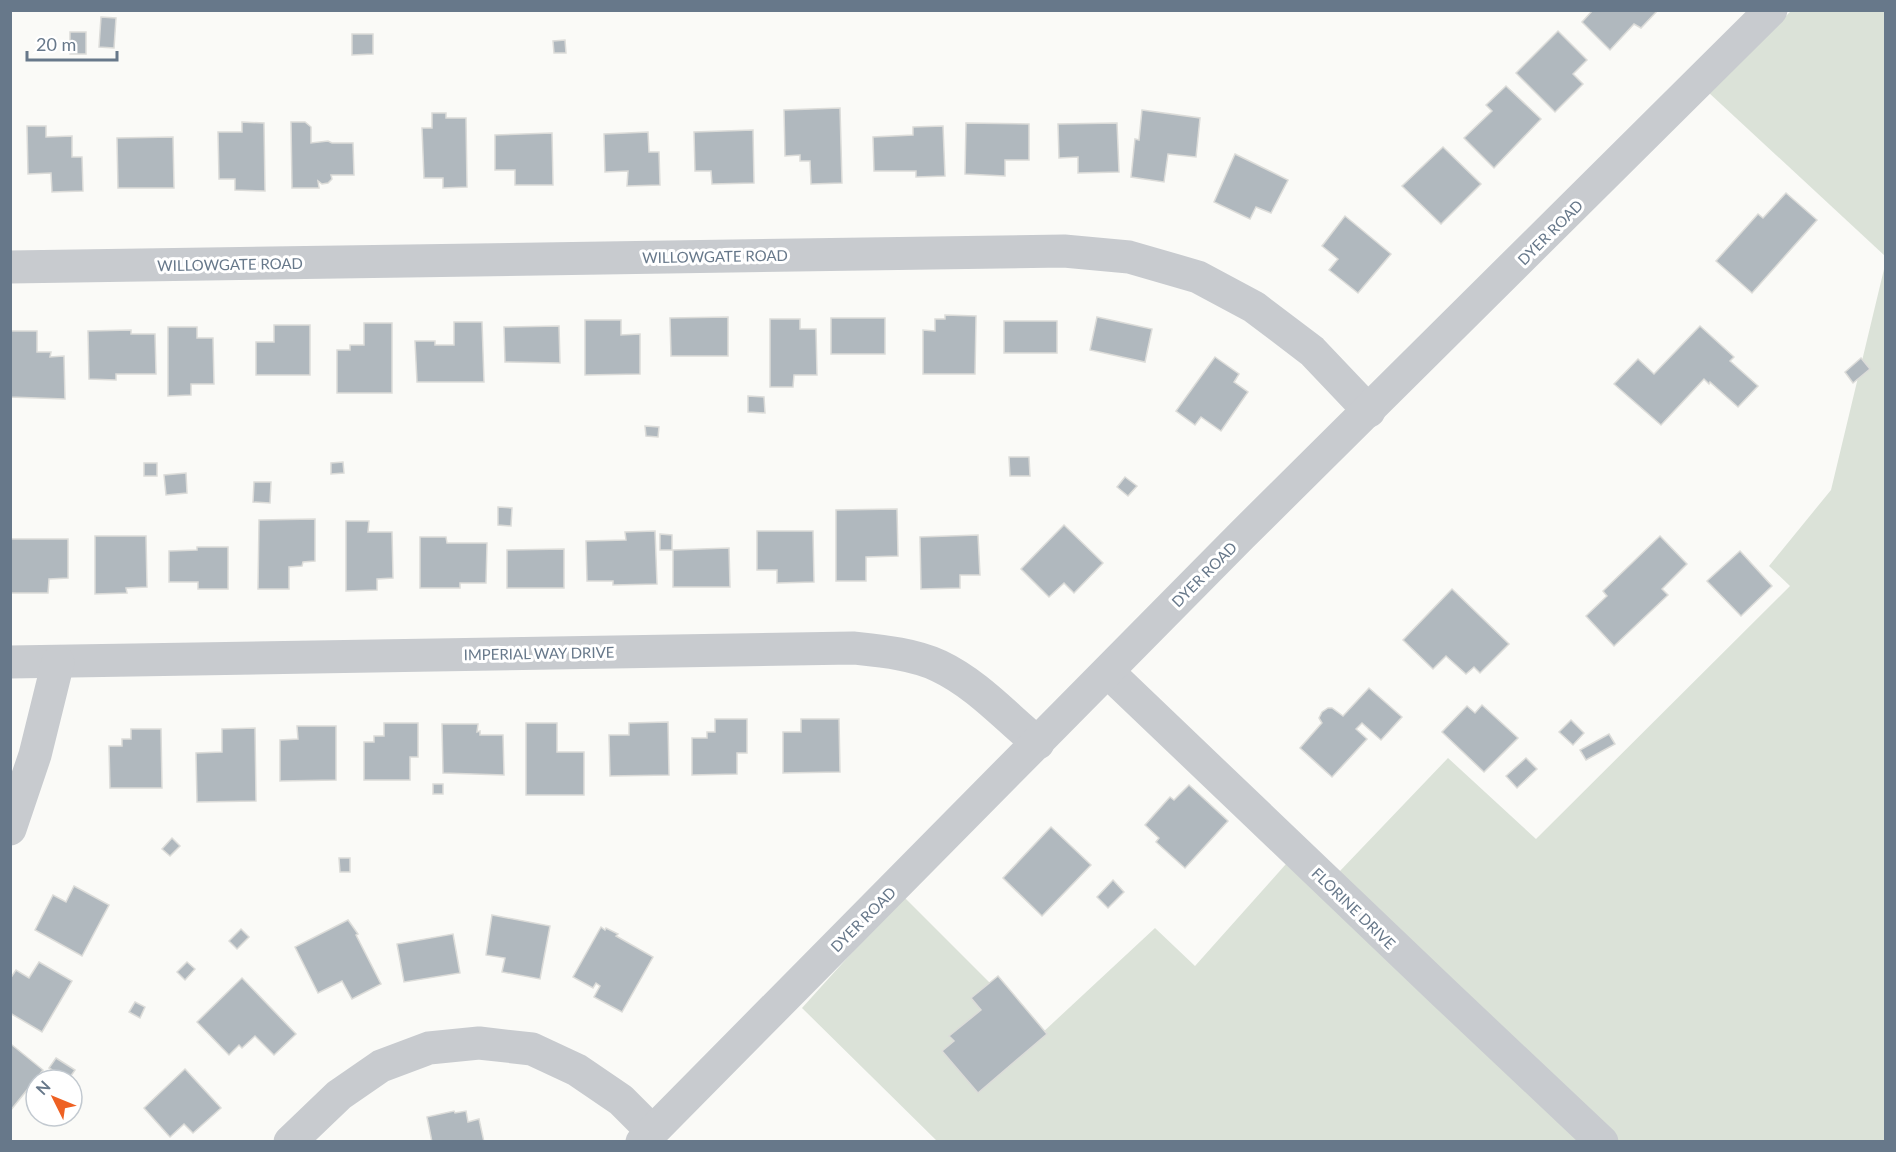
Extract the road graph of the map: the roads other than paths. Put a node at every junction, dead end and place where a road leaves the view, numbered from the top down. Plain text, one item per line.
1 (1772, 10) edge
2 (10, 267) edge
3 (1369, 411) junction
4 (10, 662) edge
5 (58, 662) junction
6 (1108, 672) junction
7 (1038, 743) junction
8 (10, 829) edge
9 (647, 1136) edge
10 (290, 1142) edge
11 (1602, 1142) edge

1 - 3 street, DYER ROAD
2 - 3 street, WILLOWGATE ROAD
3 - 6 street, DYER ROAD
4 - 5 street, IMPERIAL WAY DRIVE
5 - 7 street, IMPERIAL WAY DRIVE
5 - 8 street
6 - 7 street, DYER ROAD
6 - 11 street, FLORINE DRIVE
7 - 9 street, DYER ROAD
9 - 10 street

